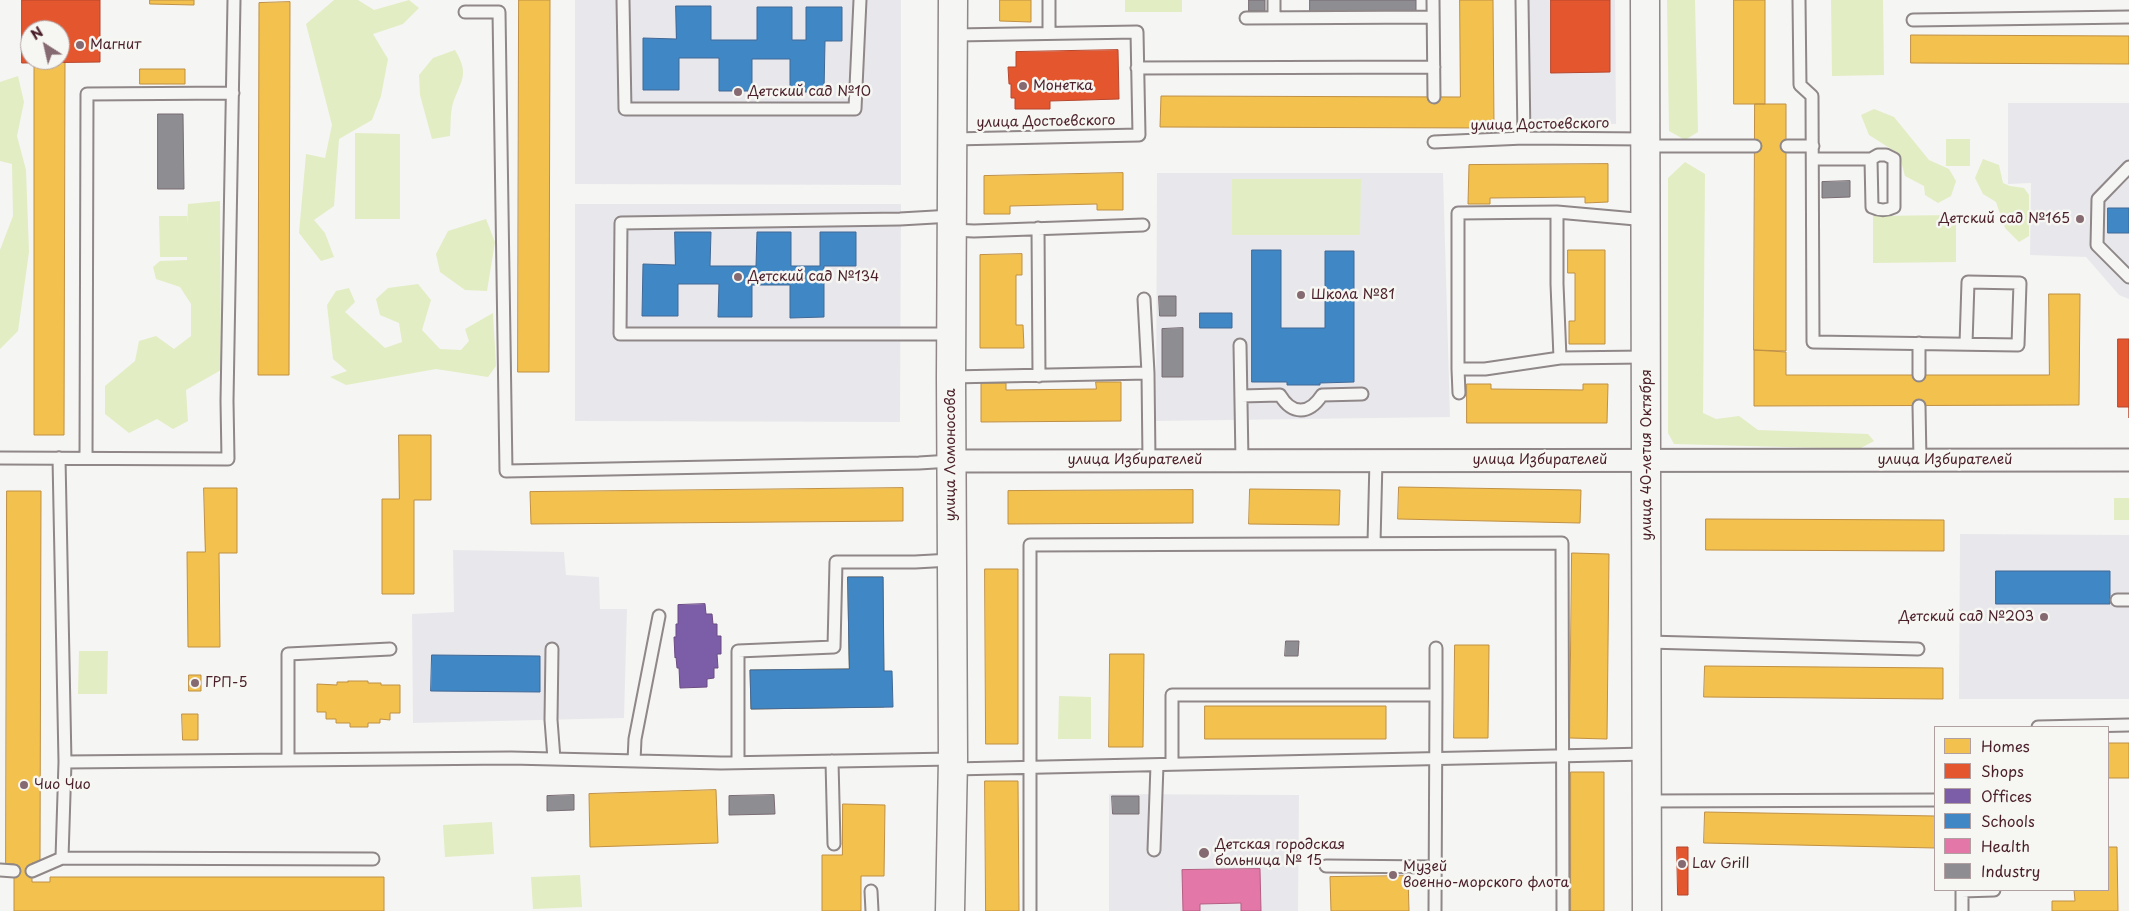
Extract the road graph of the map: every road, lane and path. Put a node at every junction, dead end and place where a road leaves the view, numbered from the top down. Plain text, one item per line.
1 (234, 0) edge
2 (623, 0) edge
3 (860, 0) edge
4 (953, 0) edge
5 (1049, 0) edge
6 (1274, 0) edge
7 (1433, 0) edge
8 (1522, 0) edge
9 (1646, 0) edge
10 (1800, 0) edge
11 (465, 12) dead end
12 (1433, 17) junction
13 (2129, 17) edge
14 (1246, 18) dead end
15 (1274, 18) junction
16 (1913, 20) dead end
17 (1049, 33) junction
18 (954, 35) junction
19 (1434, 67) junction
20 (1137, 68) junction
21 (234, 93) junction
22 (1434, 96) dead end
23 (1524, 138) junction
24 (953, 139) junction
25 (1434, 142) dead end
26 (1646, 142) junction
27 (1755, 146) dead end
28 (1786, 146) dead end
29 (1813, 146) junction
30 (1813, 159) junction
31 (1871, 159) junction
32 (2129, 167) edge
33 (1557, 212) junction
34 (1646, 220) junction
35 (952, 223) junction
36 (1143, 225) dead end
37 (1038, 228) junction
38 (2129, 277) edge
39 (1144, 299) dead end
40 (951, 334) junction
41 (1919, 343) junction
42 (1966, 344) junction
43 (1240, 345) dead end
44 (1647, 357) junction
45 (1560, 358) junction
46 (1458, 369) junction
47 (1148, 373) junction
48 (1919, 375) dead end
49 (1039, 376) junction
50 (951, 377) junction
51 (1459, 393) dead end
52 (1362, 394) dead end
53 (1241, 396) junction
54 (1919, 406) dead end
55 (0, 458) edge
56 (59, 458) junction
57 (86, 458) junction
58 (951, 460) junction
59 (1149, 460) junction
60 (1242, 460) junction
61 (1376, 460) junction
62 (1648, 460) junction
63 (1920, 460) junction
64 (2129, 460) edge
65 (1374, 543) junction
66 (951, 560) junction
67 (2117, 600) dead end
68 (2129, 600) edge
69 (659, 616) dead end
70 (1647, 642) junction
71 (1436, 648) dead end
72 (552, 649) dead end
73 (1918, 649) dead end
74 (390, 650) dead end
75 (1436, 695) junction
76 (2129, 725) edge
77 (2084, 726) edge
78 (1647, 754) junction
79 (1562, 756) junction
80 (1436, 758) junction
81 (554, 759) junction
82 (288, 760) junction
83 (634, 761) junction
84 (832, 761) junction
85 (65, 762) junction
86 (738, 762) junction
87 (953, 764) junction
88 (1172, 764) junction
89 (1157, 765) junction
90 (1030, 768) junction
91 (1934, 800) edge
92 (1646, 801) junction
93 (834, 844) dead end
94 (1154, 850) dead end
95 (62, 858) junction
96 (373, 859) dead end
97 (1326, 866) dead end
98 (1436, 867) junction
99 (0, 870) edge
100 (14, 871) dead end
101 (32, 871) dead end
102 (871, 891) dead end
103 (1962, 891) edge
104 (872, 911) edge
105 (950, 911) edge
106 (1030, 911) edge
107 (1435, 911) edge
108 (1563, 911) edge
109 (1647, 911) edge
110 (1962, 911) edge

1 - 21 lane
2 - 3 lane
4 - 18 main road, улица Ломоносова
5 - 17 lane
6 - 15 lane
7 - 12 lane
8 - 23 lane
9 - 26 main road, улица 40-летия Октября
10 - 29 lane
11 - 58 lane
12 - 15 lane
12 - 19 lane
13 - 16 lane
14 - 15 lane
17 - 18 lane
17 - 20 lane
18 - 24 main road, улица Ломоносова
19 - 20 lane
19 - 22 lane
20 - 24 lane, улица Достоевского
21 - 57 lane
21 - 57 lane
23 - 25 lane, улица Достоевского
23 - 26 lane, улица Достоевского
24 - 35 main road, улица Ломоносова
26 - 27 lane, улица Достоевского
26 - 34 main road, улица 40-летия Октября
28 - 29 lane
29 - 30 lane
30 - 31 lane
30 - 41 lane
31 - 31 lane
32 - 38 lane
33 - 34 lane
33 - 45 lane
33 - 46 lane
34 - 44 main road, улица 40-летия Октября
35 - 37 lane
35 - 40 main road, улица Ломоносова
35 - 40 lane
36 - 37 lane
37 - 49 lane
39 - 47 lane
40 - 50 main road, улица Ломоносова
41 - 42 lane
41 - 48 lane
42 - 42 lane
43 - 53 lane
44 - 45 lane
44 - 62 main road, улица 40-летия Октября
45 - 46 lane
46 - 51 lane
47 - 49 lane
47 - 59 lane
49 - 50 lane
50 - 58 main road, улица Ломоносова
52 - 53 lane
53 - 60 lane
54 - 63 lane
55 - 56 lane
56 - 57 lane
56 - 85 lane
58 - 59 street, улица Избирателей
58 - 66 main road, улица Ломоносова
59 - 60 street, улица Избирателей
60 - 61 street, улица Избирателей
61 - 62 street, улица Избирателей
61 - 65 lane
62 - 63 street, улица Избирателей
62 - 70 main road, улица 40-летия Октября
63 - 64 street, улица Избирателей
65 - 79 lane
65 - 90 lane
66 - 86 lane
66 - 87 main road, улица Ломоносова
67 - 68 lane
69 - 83 lane
70 - 73 lane
70 - 78 main road, улица 40-летия Октября
71 - 75 lane
72 - 81 lane
74 - 82 lane
75 - 80 lane
75 - 88 lane
76 - 77 lane
78 - 79 lane
78 - 92 main road, улица 40-летия Октября
79 - 80 lane
79 - 108 lane
80 - 88 lane
80 - 98 lane
81 - 82 lane
81 - 83 lane
82 - 85 lane
83 - 86 lane
84 - 86 lane
84 - 87 lane
84 - 93 lane
85 - 95 lane
87 - 90 lane
87 - 105 main road, улица Ломоносова
88 - 89 lane
89 - 90 lane
89 - 94 lane
90 - 106 lane
91 - 92 lane
92 - 109 main road, улица 40-летия Октября
95 - 96 lane
95 - 101 lane
97 - 98 lane
98 - 107 lane
99 - 100 lane
102 - 104 lane
103 - 110 lane

